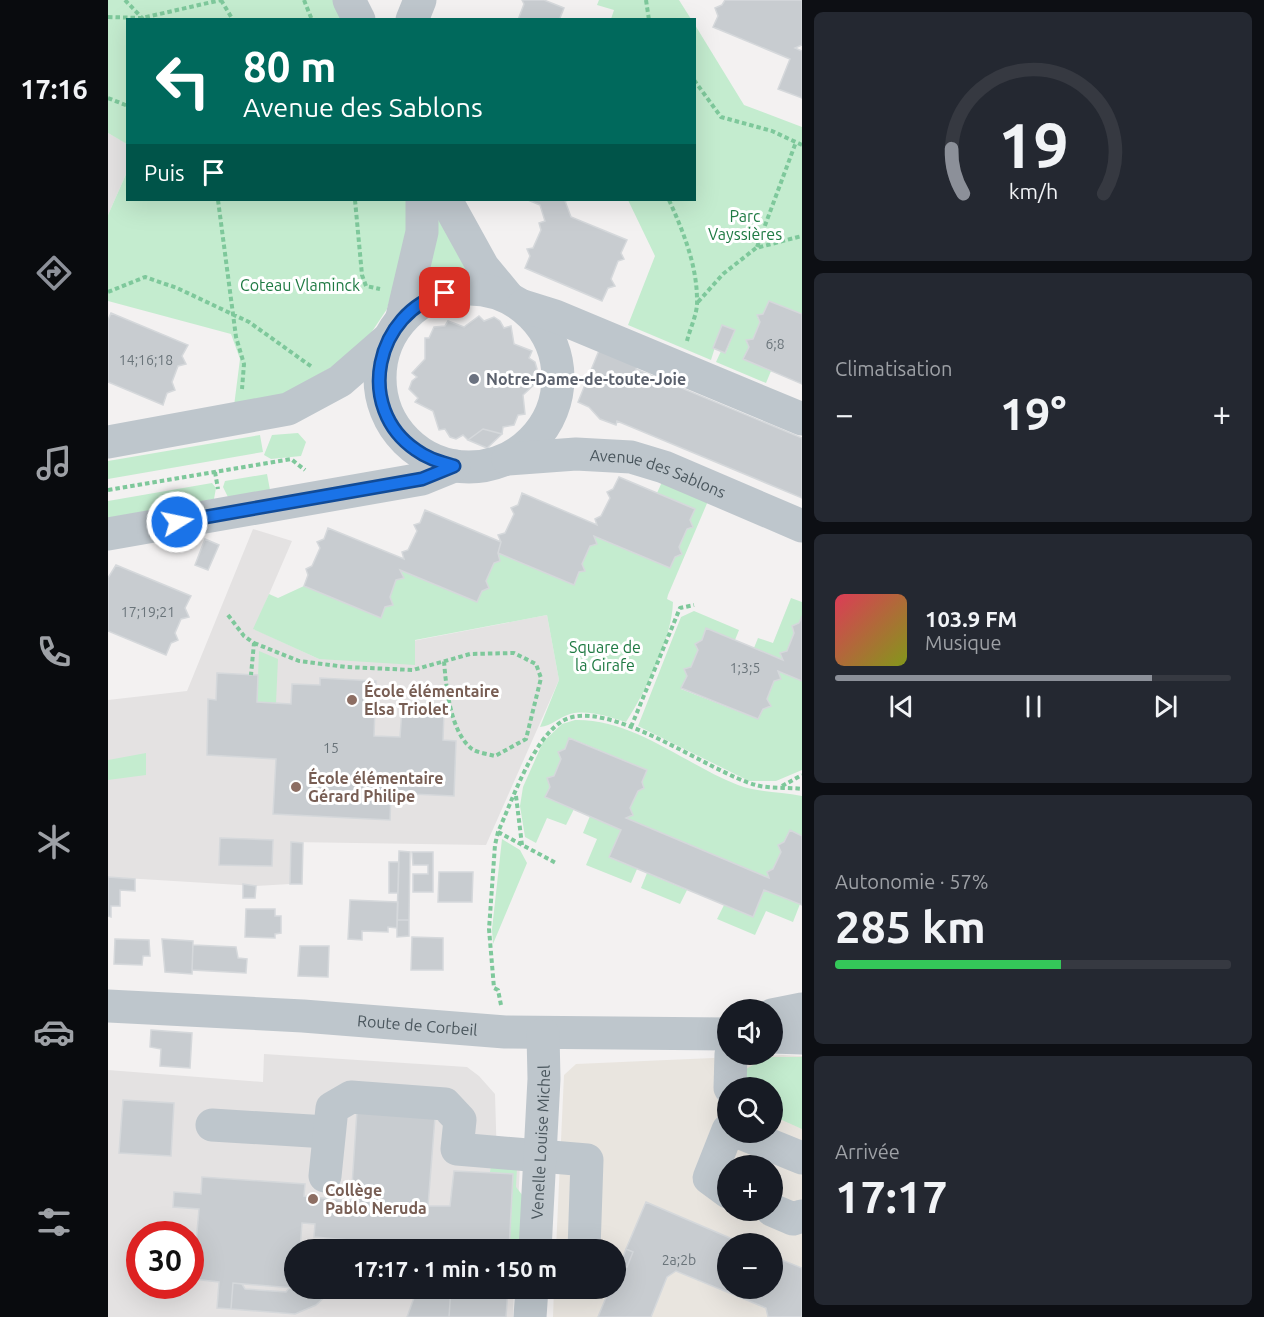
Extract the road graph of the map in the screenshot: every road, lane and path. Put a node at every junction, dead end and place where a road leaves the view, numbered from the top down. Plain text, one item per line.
1 (125, 0) edge
2 (221, 0) edge
3 (304, 0) edge
4 (349, 0) edge
5 (420, 0) edge
6 (645, 0) edge
7 (108, 17) edge
8 (126, 18) edge
9 (142, 18) edge
10 (147, 18) edge
11 (232, 18) edge
12 (311, 18) edge
13 (358, 18) edge
14 (413, 18) edge
15 (649, 18) edge
16 (696, 83) edge
17 (108, 98) edge
18 (126, 105) edge
19 (796, 142) junction
20 (802, 145) edge
21 (218, 201) edge
22 (355, 201) edge
23 (422, 201) edge
24 (447, 201) edge
25 (669, 201) edge
26 (802, 236) edge
27 (756, 248) junction
28 (108, 292) edge
29 (515, 301) junction
30 (698, 302) junction
31 (235, 315) junction
32 (399, 317) junction
33 (676, 367) junction
34 (331, 387) junction
35 (240, 419) junction
36 (802, 419) edge
37 (108, 442) edge
38 (508, 459) junction
39 (454, 466) junction
40 (108, 490) edge
41 (322, 497) junction
42 (802, 526) edge
43 (108, 534) edge
44 (694, 605) dead end
45 (228, 615) dead end
46 (254, 643) junction
47 (444, 661) junction
48 (251, 675) dead end
49 (631, 727) junction
50 (802, 775) edge
51 (781, 786) junction
52 (802, 789) edge
53 (516, 794) junction
54 (498, 832) junction
55 (523, 845) junction
56 (556, 863) dead end
57 (108, 1006) edge
58 (802, 1009) edge
59 (783, 1013) edge
60 (505, 1032) junction
61 (543, 1034) junction
62 (717, 1034) edge
63 (783, 1037) edge
64 (802, 1038) edge
65 (212, 1125) dead end
66 (327, 1132) junction
67 (765, 1143) edge
68 (717, 1158) edge
69 (802, 1158) edge
70 (541, 1162) junction
71 (325, 1176) dead end
72 (717, 1184) edge
73 (783, 1215) edge
74 (802, 1216) edge
75 (536, 1239) edge
76 (584, 1239) edge
77 (531, 1299) edge
78 (530, 1317) edge

1 - 9 path
2 - 10 path
2 - 11 path
3 - 12 path
4 - 13 street
5 - 14 street
6 - 15 path
7 - 8 path
16 - 19 path
17 - 18 path
19 - 20 path
19 - 27 path
21 - 31 path
22 - 32 path
23 - 32 street, Avenue des Sablons
24 - 29 street, Avenue des Sablons
25 - 30 path
26 - 27 path
27 - 30 path
28 - 31 path
29 - 32 street
29 - 33 street
29 - 38 street, Avenue des Sablons
30 - 33 path
31 - 34 path
31 - 35 path
32 - 34 street
32 - 39 street, Avenue des Sablons
33 - 36 street
34 - 35 street
35 - 37 street
38 - 39 street, Avenue des Sablons
38 - 42 street, Avenue des Sablons
39 - 41 street, Avenue des Sablons
40 - 41 path
41 - 43 street, Avenue des Sablons
44 - 49 path
45 - 46 path
46 - 47 path
46 - 48 path
47 - 47 path
49 - 51 path
49 - 53 path
50 - 51 path
51 - 52 path
53 - 54 path
53 - 55 path
54 - 55 path
54 - 60 path
55 - 56 path
57 - 60 street, Route de Corbeil
58 - 59 street
60 - 61 street, Route de Corbeil
61 - 62 street, Route de Corbeil
61 - 70 street, Venelle Louise Michel
63 - 64 street
65 - 66 street
66 - 70 street
66 - 71 street
67 - 69 street
68 - 72 street
70 - 75 street, Venelle Louise Michel
70 - 76 street
73 - 74 street
77 - 78 street

